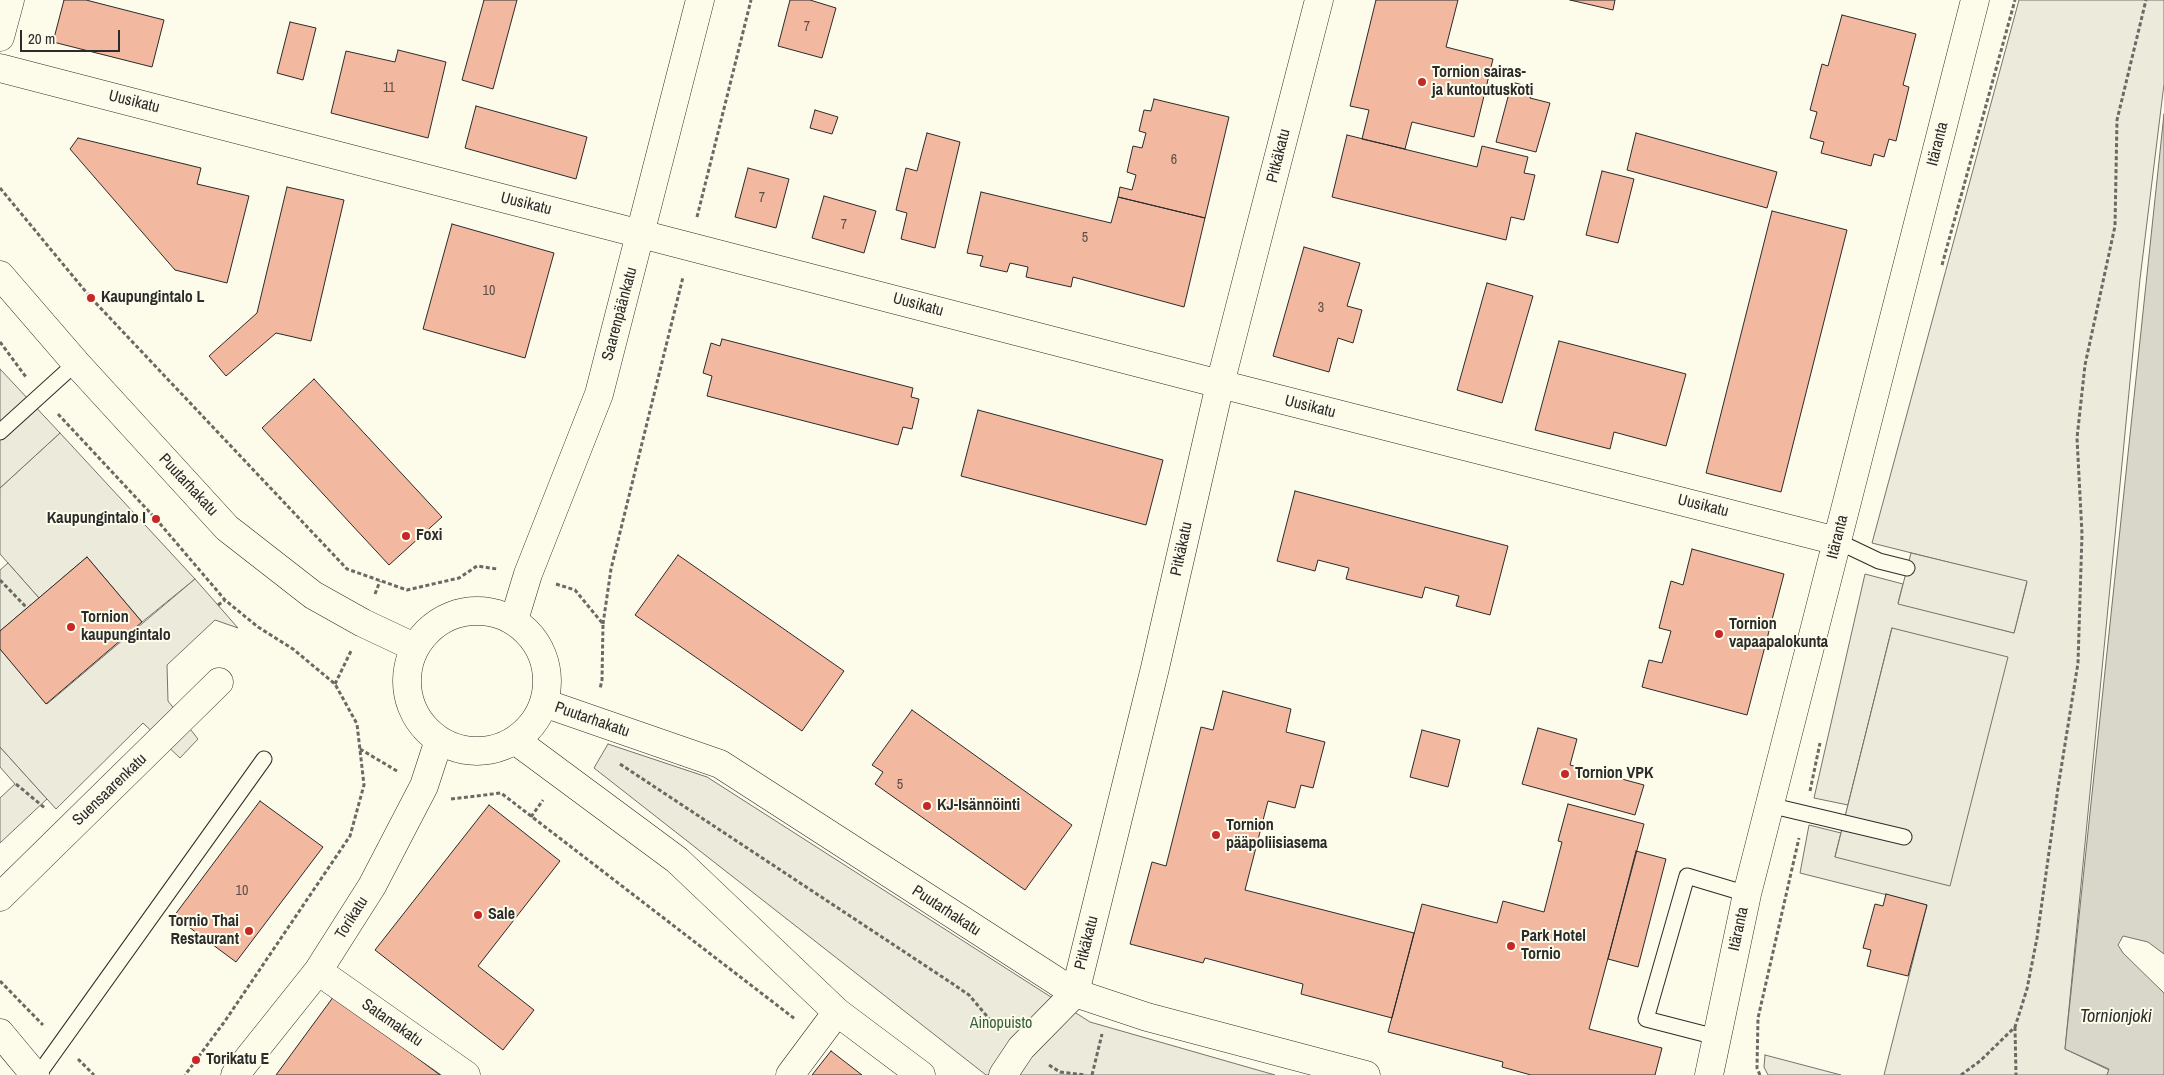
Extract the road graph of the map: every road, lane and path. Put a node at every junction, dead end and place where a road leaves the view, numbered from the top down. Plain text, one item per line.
1 (10, 0) edge
2 (700, 0) edge
3 (750, 0) edge
4 (1319, 0) edge
5 (1975, 0) edge
6 (2145, 0) edge
7 (0, 37) edge
8 (0, 68) edge
9 (0, 188) edge
10 (5, 195) junction
11 (0, 199) edge
12 (641, 233) junction
13 (690, 246) junction
14 (0, 275) edge
15 (0, 342) edge
16 (76, 364) junction
17 (1220, 384) junction
18 (40, 395) junction
19 (0, 432) edge
20 (1837, 540) junction
21 (1907, 568) dead end
22 (347, 569) dead end
23 (0, 580) edge
24 (225, 600) junction
25 (218, 605) dead end
26 (27, 608) dead end
27 (514, 620) junction
28 (603, 624) dead end
29 (414, 647) junction
30 (219, 682) dead end
31 (544, 703) junction
32 (515, 740) junction
33 (438, 743) junction
34 (360, 749) junction
35 (264, 759) dead end
36 (618, 763) dead end
37 (16, 784) dead end
38 (424, 786) junction
39 (1769, 805) junction
40 (51, 814) dead end
41 (1904, 837) dead end
42 (1747, 894) junction
43 (0, 897) edge
44 (318, 971) junction
45 (1075, 992) junction
46 (837, 1012) junction
47 (2014, 1027) junction
48 (0, 1033) edge
49 (818, 1037) junction
50 (1716, 1037) junction
51 (1021, 1048) junction
52 (36, 1075) edge
53 (185, 1075) edge
54 (234, 1075) edge
55 (466, 1075) edge
56 (790, 1075) edge
57 (921, 1075) edge
58 (1003, 1075) edge
59 (1086, 1075) edge
60 (1366, 1075) edge
61 (1709, 1075) edge
62 (1961, 1075) edge
63 (2016, 1075) edge

1 - 7 street
2 - 12 street, Saarenpäänkatu
3 - 13 path
4 - 17 street, Pitkäkatu
5 - 20 street, Itäranta
6 - 47 path
8 - 12 street, Uusikatu
9 - 10 path
10 - 11 path
10 - 22 path
12 - 13 street, Uusikatu
12 - 27 street, Saarenpäänkatu
13 - 17 street, Uusikatu
13 - 28 path
14 - 16 street, Puutarhakatu
15 - 18 path
16 - 18 lane
16 - 29 street, Puutarhakatu
17 - 20 street, Uusikatu
17 - 45 street, Pitkäkatu
18 - 19 lane
18 - 24 path
20 - 21 lane
20 - 39 street, Itäranta
23 - 26 path
24 - 25 path
24 - 34 path
27 - 29 street
27 - 31 street
29 - 33 street
30 - 43 street, Suensaarenkatu
31 - 32 street
31 - 45 street, Puutarhakatu
32 - 33 street
32 - 46 street
33 - 38 street, Torikatu
34 - 38 path
34 - 53 path
35 - 52 lane
36 - 51 path
37 - 40 path
38 - 44 street, Torikatu
38 - 49 path
39 - 41 lane
39 - 42 street, Itäranta
42 - 50 street, Itäranta
42 - 50 lane
44 - 54 street, Torikatu
44 - 55 street, Satamakatu
45 - 51 street, Pitkäkatu
45 - 60 street, Puutarhakatu
46 - 49 street
46 - 57 street
47 - 62 path
47 - 63 path
48 - 52 street
49 - 56 street
50 - 61 street, Itäranta
51 - 58 street, Pitkäkatu
51 - 59 path

